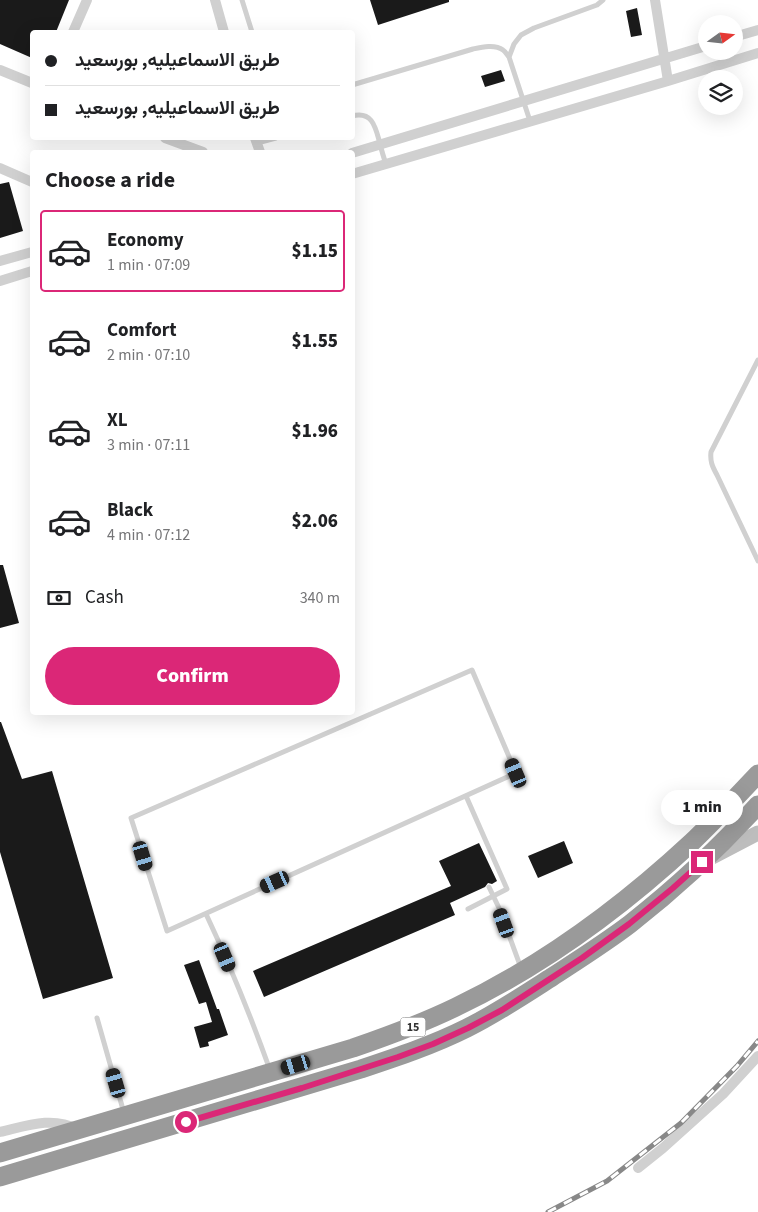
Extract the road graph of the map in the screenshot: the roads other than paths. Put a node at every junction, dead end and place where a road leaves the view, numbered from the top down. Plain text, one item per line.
1 (87, 0) edge
2 (215, 0) edge
3 (242, 0) edge
4 (603, 0) edge
5 (656, 0) edge
6 (74, 30) edge
7 (223, 30) edge
8 (251, 30) edge
9 (758, 30) edge
10 (743, 35) edge
11 (698, 49) edge
12 (758, 53) edge
13 (508, 58) junction
14 (665, 59) junction
15 (0, 70) edge
16 (668, 81) junction
17 (30, 82) edge
18 (355, 84) edge
19 (523, 101) junction
20 (355, 115) edge
21 (530, 121) junction
22 (170, 140) edge
23 (270, 140) edge
24 (257, 144) edge
25 (380, 144) junction
26 (197, 150) edge
27 (355, 152) edge
28 (386, 164) junction
29 (0, 168) edge
30 (355, 173) edge
31 (30, 181) edge
32 (30, 253) edge
33 (0, 261) edge
34 (30, 272) edge
35 (0, 280) edge
36 (757, 363) edge
37 (758, 561) edge
38 (758, 774) edge
39 (466, 796) junction
40 (758, 805) edge
41 (758, 833) edge
42 (702, 862) junction
43 (489, 887) dead end
44 (493, 896) junction
45 (468, 909) dead end
46 (206, 914) junction
47 (522, 971) junction
48 (97, 1018) dead end
49 (758, 1056) edge
50 (296, 1065) junction
51 (270, 1073) junction
52 (251, 1078) junction
53 (302, 1088) junction
54 (257, 1100) junction
55 (125, 1116) junction
56 (78, 1130) junction
57 (0, 1132) edge
58 (0, 1153) edge
59 (638, 1168) dead end
60 (0, 1177) edge

1 - 6 street
2 - 7 street
3 - 8 lane
4 - 13 lane
5 - 14 street
9 - 10 street
11 - 14 street
12 - 16 street
13 - 18 lane
13 - 19 lane
14 - 16 street
14 - 19 street
15 - 17 street
16 - 21 street
19 - 21 lane
19 - 25 street
20 - 25 lane
21 - 28 street
22 - 26 street
23 - 24 lane
25 - 27 street
25 - 28 lane
28 - 30 street
29 - 31 street
32 - 33 street
34 - 35 street
36 - 37 lane
38 - 47 highway, 15
39 - 44 lane
39 - 46 lane
39 - 46 lane
40 - 42 highway, 15
41 - 42 main road
42 - 53 highway, 15
43 - 44 lane
44 - 45 lane
44 - 47 lane
46 - 51 lane
47 - 50 highway, 15
48 - 55 lane
49 - 59 street
50 - 51 highway, 15
50 - 53 highway
51 - 52 highway, 15
52 - 54 highway
52 - 55 highway, 15
53 - 54 highway, 15
54 - 60 highway, 15
55 - 56 highway, 15
56 - 57 street
56 - 58 highway, 15

